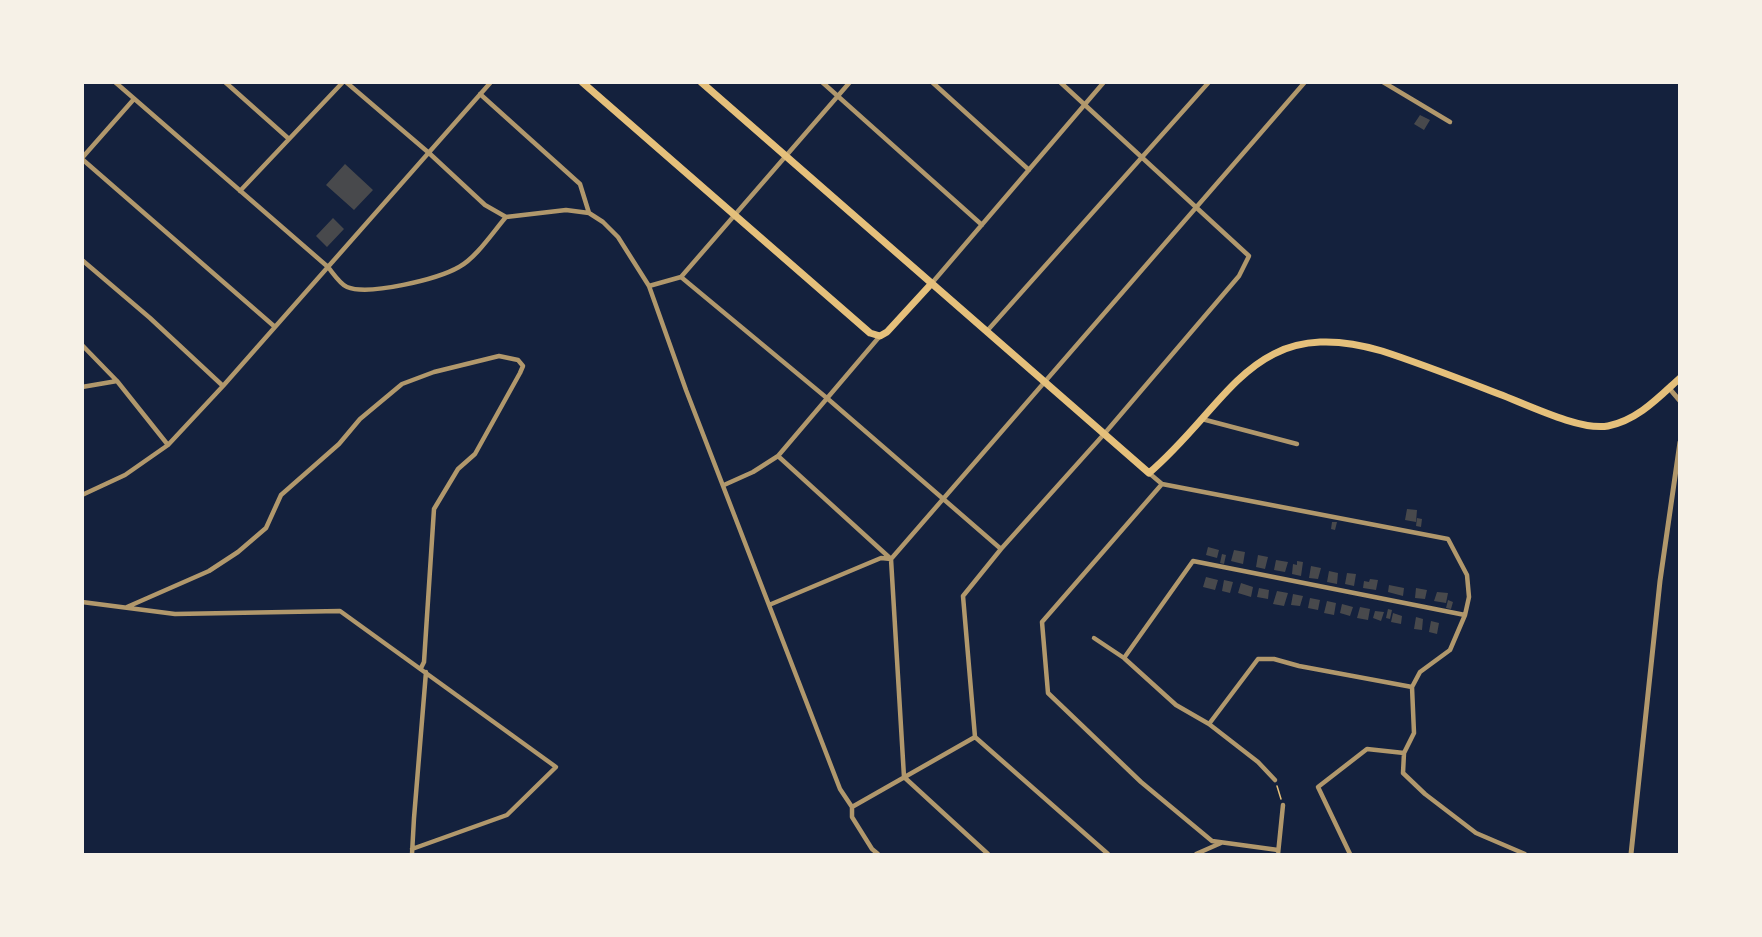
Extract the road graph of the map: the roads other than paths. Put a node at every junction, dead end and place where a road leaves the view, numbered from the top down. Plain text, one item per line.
1 (115, 82) edge
2 (225, 82) edge
3 (344, 82) edge
4 (491, 82) edge
5 (582, 82) edge
6 (701, 82) edge
7 (822, 82) edge
8 (850, 82) edge
9 (932, 82) edge
10 (1060, 82) edge
11 (1104, 82) edge
12 (1209, 82) edge
13 (1305, 82) edge
14 (1383, 82) edge
15 (480, 94) junction
16 (838, 96) junction
17 (134, 99) junction
18 (1086, 104) junction
19 (1450, 122) dead end
20 (289, 139) junction
21 (429, 153) junction
22 (785, 156) junction
23 (1141, 158) junction
24 (82, 159) edge
25 (1029, 170) junction
26 (240, 191) junction
27 (1196, 207) junction
28 (589, 213) junction
29 (734, 216) junction
30 (506, 217) junction
31 (982, 225) junction
32 (82, 260) edge
33 (328, 267) junction
34 (681, 277) junction
35 (932, 283) junction
36 (650, 286) junction
37 (275, 327) junction
38 (987, 331) junction
39 (880, 336) junction
40 (82, 345) edge
41 (1680, 378) edge
42 (117, 381) junction
43 (1045, 382) junction
44 (223, 386) junction
45 (82, 387) edge
46 (1669, 388) junction
47 (828, 399) junction
48 (1680, 401) edge
49 (1202, 419) junction
50 (1105, 433) junction
51 (1680, 442) edge
52 (1297, 444) dead end
53 (168, 445) junction
54 (778, 456) junction
55 (1149, 473) junction
56 (1162, 484) junction
57 (724, 485) junction
58 (82, 495) edge
59 (942, 499) junction
60 (1001, 549) junction
61 (891, 559) junction
62 (82, 602) edge
63 (769, 605) junction
64 (127, 608) junction
65 (1465, 615) junction
66 (1094, 638) dead end
67 (1124, 658) junction
68 (421, 668) junction
69 (426, 672) junction
70 (1412, 687) junction
71 (1209, 724) junction
72 (975, 736) junction
73 (1404, 753) junction
74 (904, 777) junction
75 (1275, 780) road end
76 (1282, 804) road end
77 (852, 807) junction
78 (1221, 843) junction
79 (412, 852) edge
80 (1278, 852) edge
81 (878, 855) edge
82 (988, 855) edge
83 (1108, 855) edge
84 (1196, 855) edge
85 (1350, 855) edge
86 (1525, 855) edge
87 (1631, 855) edge

1 - 17 street
2 - 20 street
3 - 20 street
3 - 21 street
4 - 15 street
5 - 29 main road
6 - 22 main road
7 - 16 street
8 - 16 street
9 - 25 street
10 - 18 street
11 - 18 street
12 - 23 street
13 - 27 street
14 - 19 street
15 - 21 street
15 - 28 street
16 - 22 street
16 - 31 street
17 - 24 street
17 - 26 street
18 - 23 street
18 - 25 street
20 - 26 street
21 - 30 street
21 - 33 street
22 - 29 street
22 - 35 main road
23 - 27 street
23 - 38 street
24 - 37 street
25 - 31 street
26 - 33 street
27 - 43 street
27 - 50 street
28 - 30 street
28 - 36 street
29 - 34 street
29 - 39 main road
30 - 33 street
31 - 35 street
32 - 44 street
33 - 37 street
34 - 36 street
34 - 47 street
35 - 38 main road
35 - 39 main road
36 - 57 street
37 - 44 street
38 - 43 main road
39 - 47 street
40 - 42 street
41 - 46 main road
42 - 45 street
42 - 53 street
43 - 50 main road
43 - 59 street
44 - 53 street
46 - 48 street
46 - 49 main road
47 - 54 street
47 - 59 street
49 - 52 street
49 - 55 main road
50 - 55 main road
50 - 60 street
51 - 87 street
53 - 58 street
54 - 57 street
54 - 61 street
55 - 56 street
56 - 65 street
56 - 78 street
57 - 63 street
59 - 60 street
59 - 61 street
60 - 72 street
61 - 63 street
61 - 74 street
62 - 64 street
63 - 77 street
64 - 68 street
64 - 68 street
65 - 67 street
65 - 70 street
66 - 67 street
67 - 71 street
68 - 69 street
69 - 79 street
69 - 79 street
70 - 71 street
70 - 73 street
71 - 75 street
72 - 74 street
72 - 83 street
73 - 85 street
73 - 86 street
74 - 77 street
74 - 82 street
76 - 80 street
77 - 81 street
78 - 80 street
78 - 84 street

